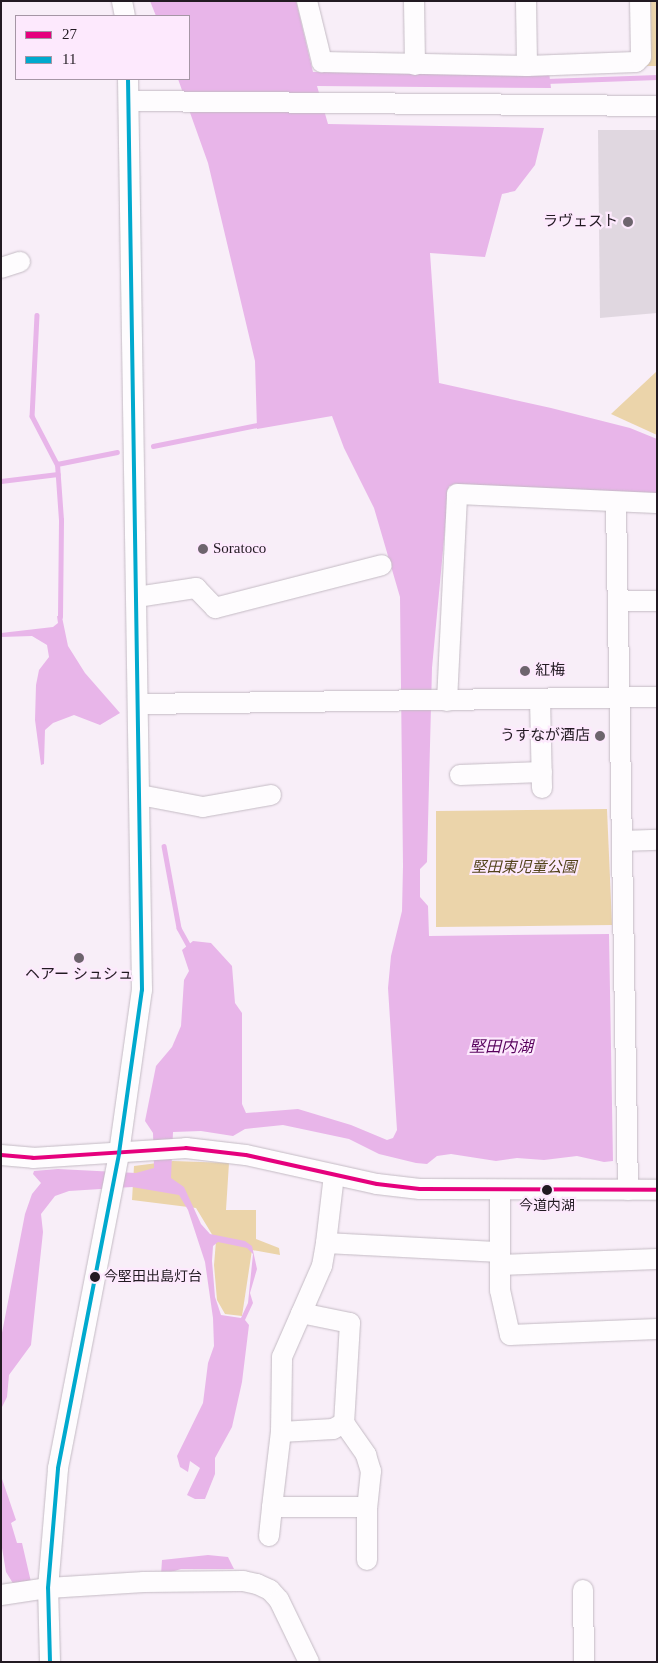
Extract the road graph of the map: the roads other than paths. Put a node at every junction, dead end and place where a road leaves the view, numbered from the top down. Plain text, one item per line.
1 (122, 1) edge
2 (307, 1) edge
3 (414, 1) edge
4 (526, 1) edge
5 (640, 1) edge
6 (125, 15) edge
7 (415, 66) junction
8 (527, 66) junction
9 (128, 80) edge
10 (129, 101) junction
11 (657, 106) edge
12 (657, 503) edge
13 (616, 504) junction
14 (382, 565) dead end
15 (137, 597) junction
16 (618, 601) junction
17 (657, 601) edge
18 (657, 697) edge
19 (620, 698) junction
20 (540, 699) junction
21 (440, 701) junction
22 (139, 704) junction
23 (460, 775) dead end
24 (271, 795) dead end
25 (140, 796) junction
26 (657, 840) edge
27 (623, 841) junction
28 (1, 1155) edge
29 (117, 1160) junction
30 (334, 1175) junction
31 (628, 1190) junction
32 (657, 1190) edge
33 (500, 1191) junction
34 (326, 1243) junction
35 (500, 1259) junction
36 (657, 1259) edge
37 (302, 1313) junction
38 (657, 1329) edge
39 (344, 1424) junction
40 (281, 1432) junction
41 (272, 1507) junction
42 (367, 1508) junction
43 (269, 1536) dead end
44 (367, 1560) dead end
45 (48, 1588) junction
46 (583, 1590) dead end
47 (1, 1595) edge
48 (50, 1662) edge
49 (309, 1662) edge
50 (584, 1662) edge

1 - 6 street
2 - 7 street
3 - 7 street
4 - 8 street
5 - 8 street
7 - 8 street
9 - 10 street
10 - 11 street
10 - 15 street
12 - 13 street
13 - 16 street
13 - 21 street
14 - 15 street
15 - 22 street
16 - 17 street
16 - 19 street
18 - 19 street
19 - 20 street
19 - 27 street
20 - 21 street
20 - 23 street
21 - 22 street
22 - 25 street
24 - 25 street
25 - 29 street
26 - 27 street
27 - 31 street
28 - 29 street
29 - 30 street
29 - 45 street
30 - 33 street
30 - 34 street
31 - 32 street
31 - 33 street
33 - 35 street
34 - 35 street
34 - 37 street
35 - 36 street
35 - 38 street
37 - 39 street
37 - 40 street
39 - 40 street
39 - 42 street
40 - 41 street
41 - 42 street
41 - 43 street
42 - 44 street
45 - 47 street
45 - 48 street
45 - 49 street
46 - 50 street

